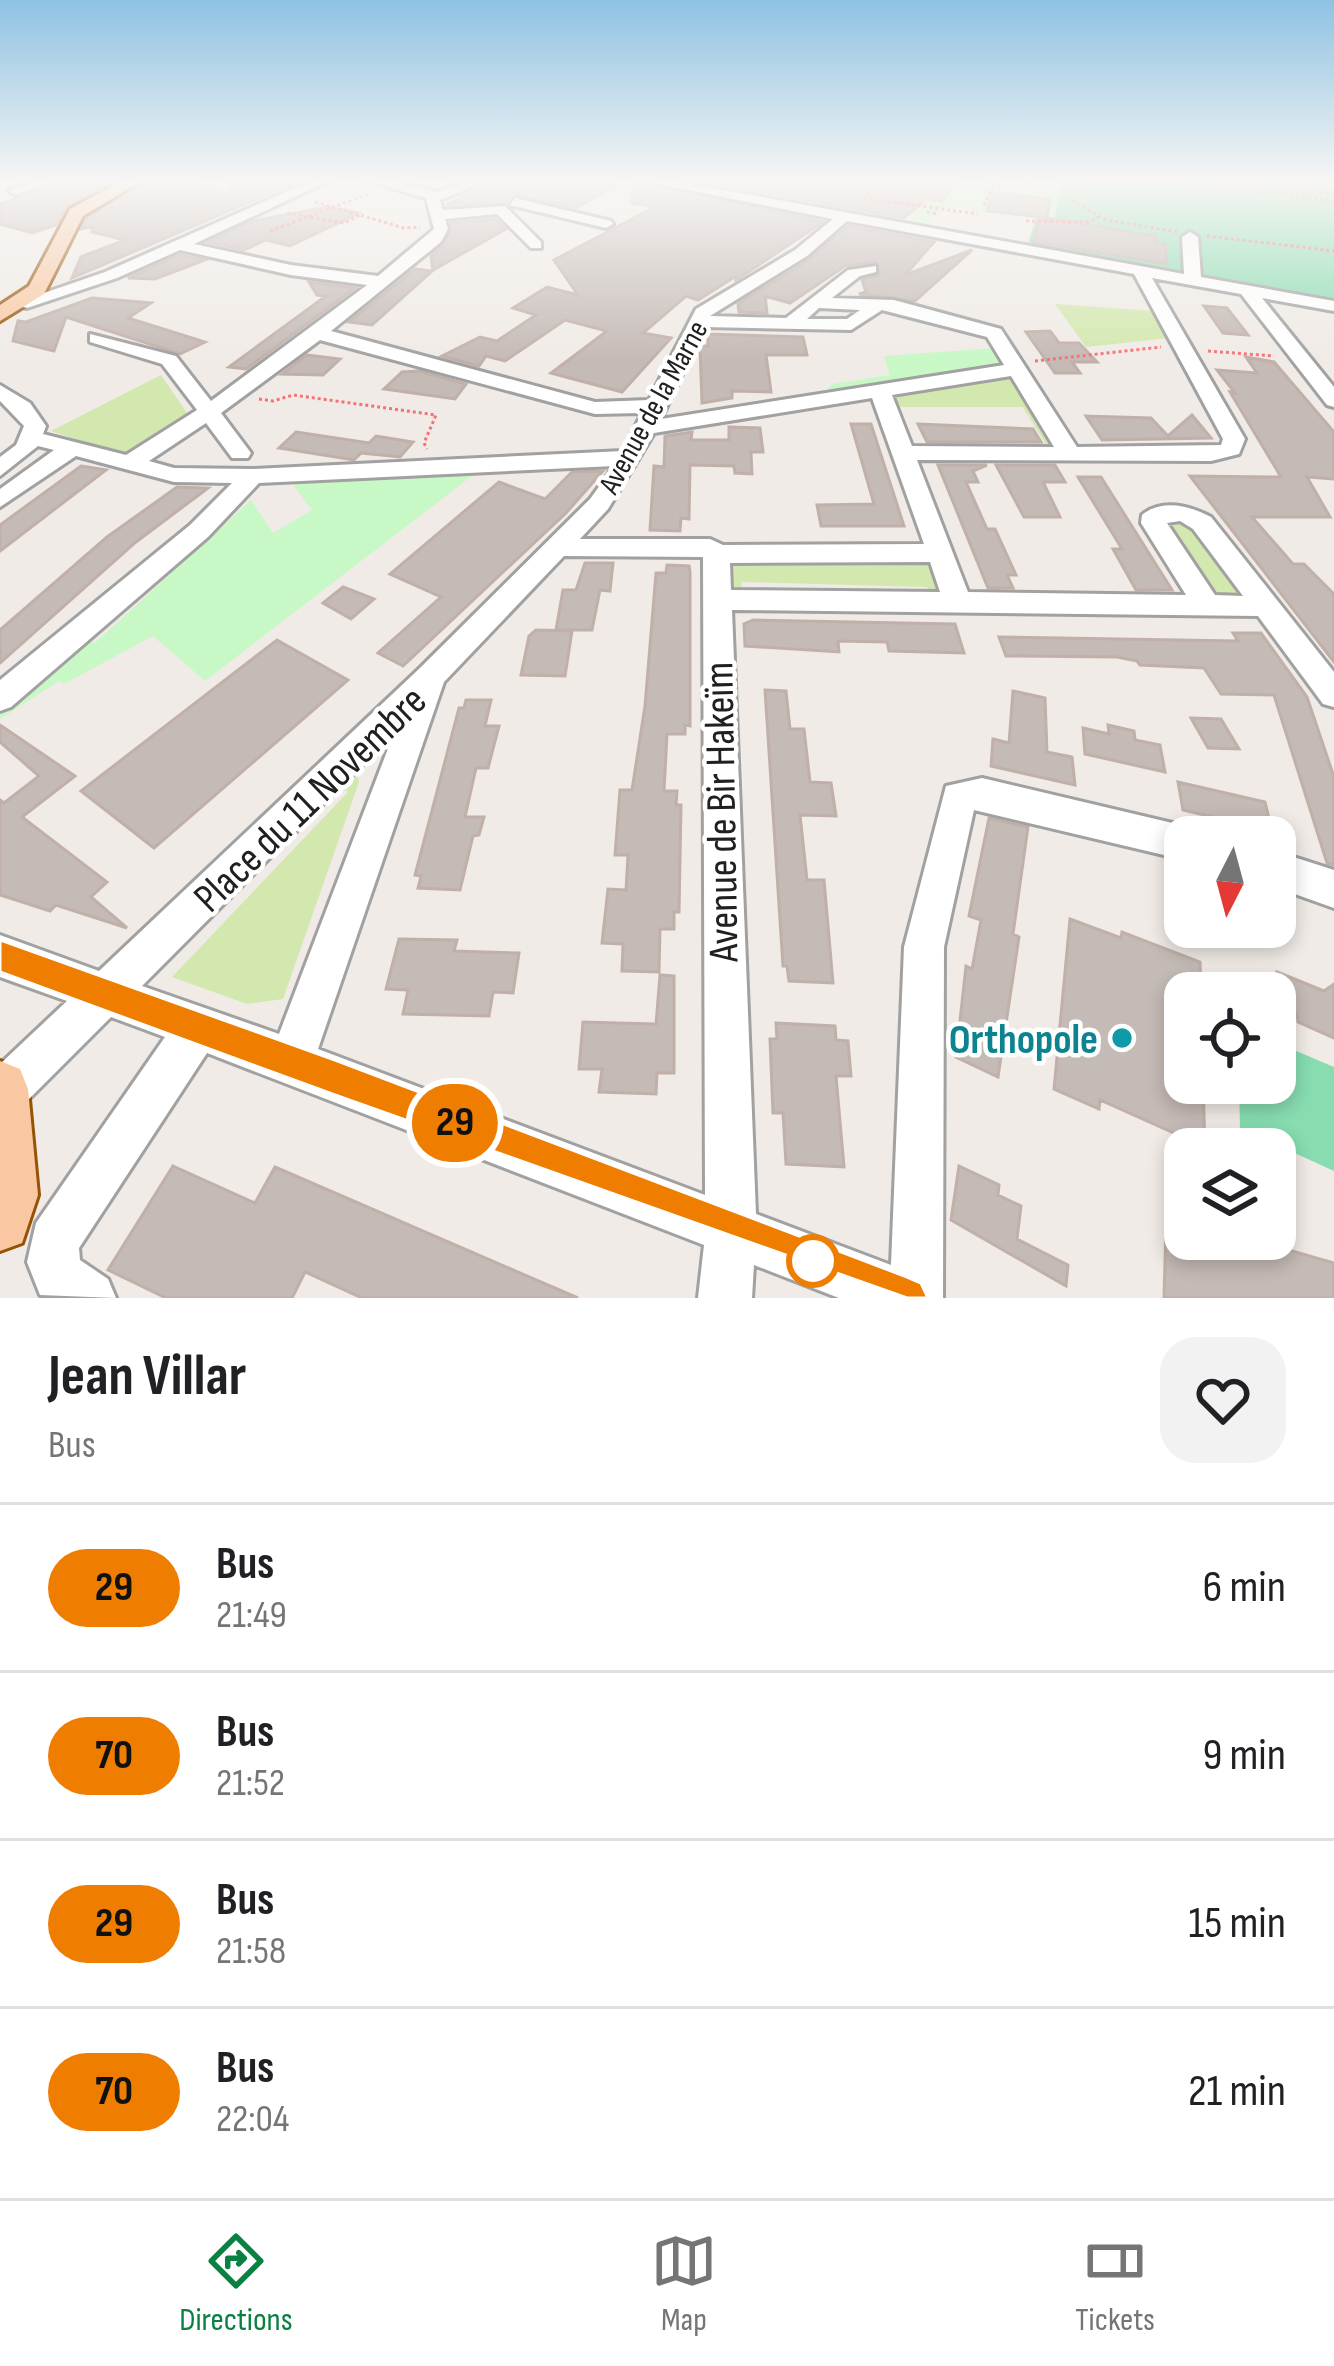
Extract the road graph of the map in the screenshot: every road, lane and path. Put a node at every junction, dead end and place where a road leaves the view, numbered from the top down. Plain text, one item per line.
1 (62, 241) edge
2 (195, 241) edge
3 (434, 241) edge
4 (533, 241) edge
5 (818, 241) edge
6 (1005, 241) edge
7 (1190, 241) edge
8 (536, 245) dead end
9 (183, 246) junction
10 (870, 269) dead end
11 (1142, 272) junction
12 (384, 282) junction
13 (1193, 282) junction
14 (1248, 292) junction
15 (815, 304) junction
16 (878, 305) junction
17 (1334, 306) edge
18 (10, 309) edge
19 (697, 321) junction
20 (790, 324) junction
21 (320, 334) junction
22 (97, 338) dead end
23 (1185, 349) junction
24 (1300, 358) junction
25 (1334, 364) edge
26 (1015, 367) junction
27 (0, 392) edge
28 (881, 393) junction
29 (273, 401) dead end
30 (1334, 401) edge
31 (210, 413) junction
32 (650, 417) junction
33 (33, 438) junction
34 (427, 449) dead end
35 (70, 450) junction
36 (904, 453) junction
37 (1070, 454) junction
38 (631, 458) junction
39 (246, 465) junction
40 (126, 466) junction
41 (0, 469) edge
42 (0, 500) edge
43 (560, 547) junction
44 (940, 553) junction
45 (716, 554) junction
46 (714, 600) junction
47 (958, 602) junction
48 (1265, 606) junction
49 (1208, 607) junction
50 (431, 676) junction
51 (1334, 695) edge
52 (0, 698) edge
53 (1164, 838) edge
54 (1296, 876) edge
55 (1334, 889) edge
56 (0, 956) edge
57 (106, 993) junction
58 (198, 1027) junction
59 (291, 1061) junction
60 (1, 1092) edge
61 (0, 1220) edge
62 (731, 1228) junction
63 (89, 1298) edge
64 (725, 1298) edge
65 (907, 1298) edge
66 (916, 1298) edge

1 - 18 main road
2 - 9 street
3 - 12 street
4 - 8 street
5 - 19 street, Avenue de la Marne
6 - 11 street
7 - 13 street
9 - 12 street
9 - 18 street
10 - 15 street
11 - 13 street
11 - 23 street
12 - 21 street
13 - 14 street
14 - 17 street
14 - 24 street
15 - 16 street
15 - 20 street
16 - 20 street
16 - 26 street
19 - 20 street
19 - 32 street, Avenue de la Marne
21 - 31 street
21 - 32 street
22 - 31 street
23 - 24 path
23 - 26 path
23 - 37 street
24 - 25 street
24 - 30 street
26 - 28 street
26 - 37 street
27 - 33 street
28 - 32 street
28 - 36 street
29 - 34 path
31 - 39 street
31 - 40 street
32 - 38 street, Avenue de la Marne
33 - 35 street
33 - 41 street
35 - 40 street
35 - 42 street
36 - 37 street
36 - 44 street
38 - 39 street
38 - 43 street, Avenue de la Marne
39 - 40 street
39 - 52 street
43 - 45 street
43 - 50 street, Avenue de la Marne
44 - 45 street
44 - 47 street
45 - 46 street, Avenue de Bir Hakeïm
46 - 47 street
46 - 62 street, Avenue de Bir Hakeïm
47 - 49 street
48 - 49 street
48 - 49 street
48 - 51 street
50 - 57 street, Place du 11 Novembre
50 - 59 street, Place du 11 Novembre
53 - 66 street
54 - 55 street
56 - 57 street
57 - 58 street
57 - 60 street, Place du 11 Novembre
58 - 59 street
58 - 63 street
59 - 62 street
60 - 61 main road
62 - 64 street, Avenue de Bir Hakeïm
62 - 65 street

